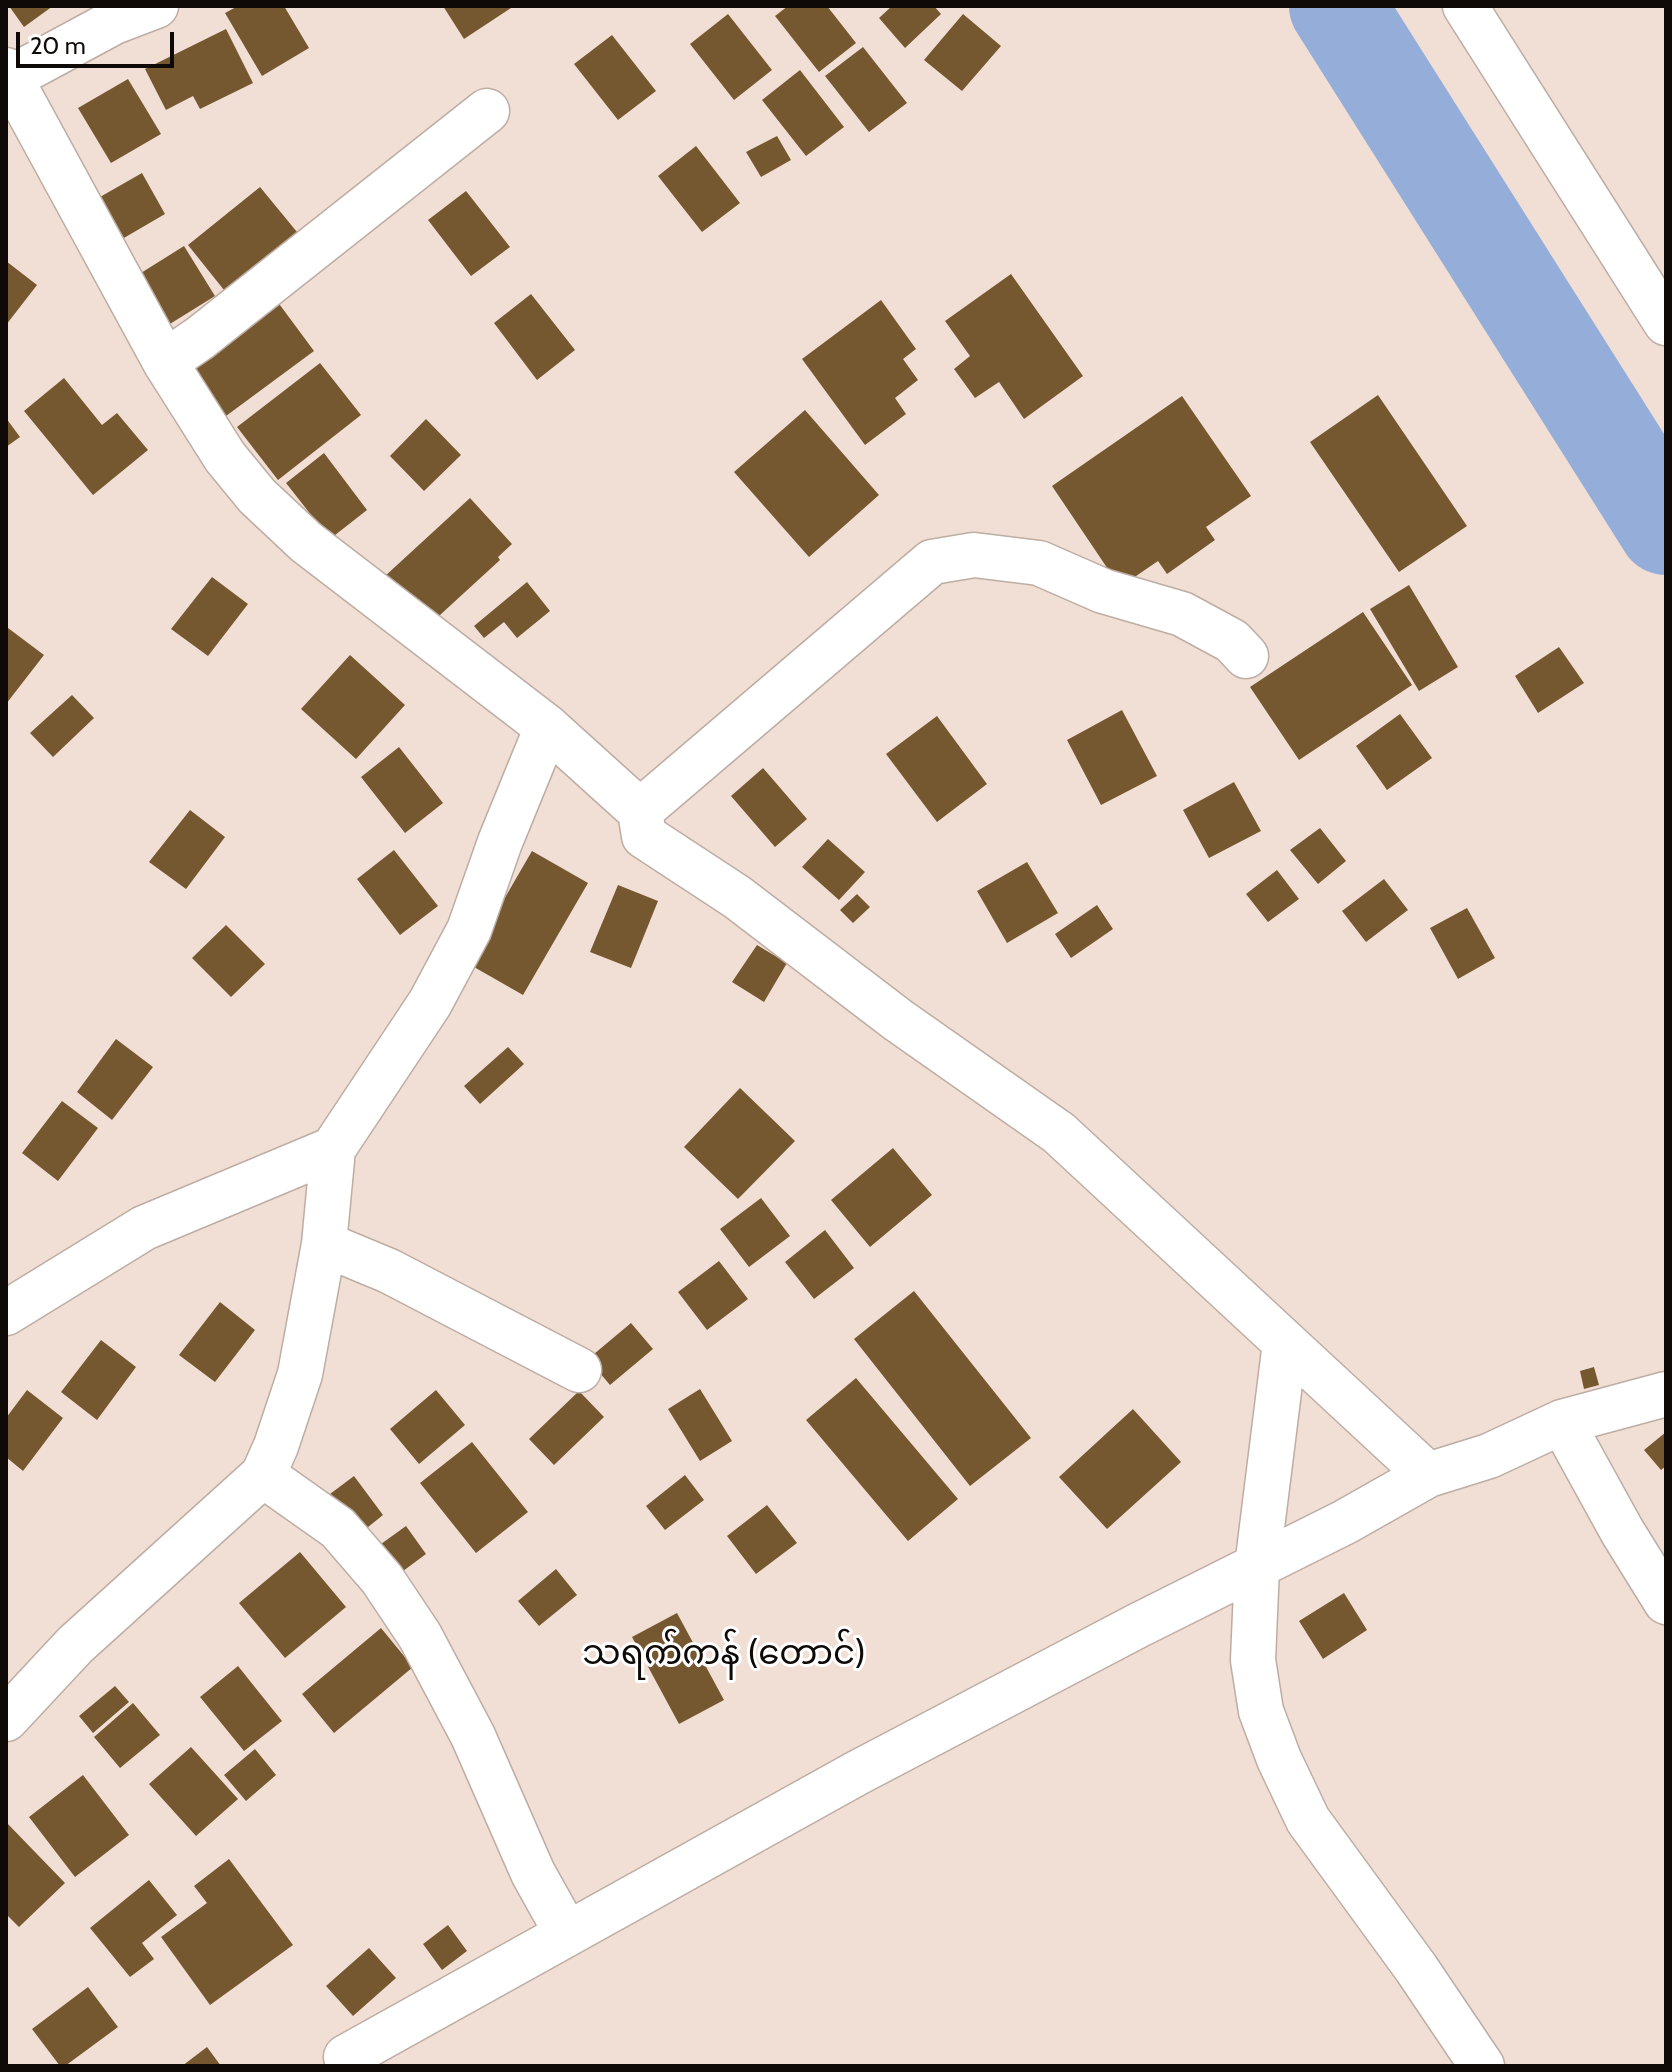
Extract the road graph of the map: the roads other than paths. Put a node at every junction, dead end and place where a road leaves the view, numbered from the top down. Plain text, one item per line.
1 (156, 6) edge
2 (1465, 6) edge
3 (8, 74) edge
4 (487, 111) dead end
5 (1666, 323) edge
6 (165, 362) junction
7 (1246, 656) dead end
8 (547, 727) junction
9 (640, 811) junction
10 (333, 1149) junction
11 (324, 1244) junction
12 (6, 1313) edge
13 (1285, 1343) junction
14 (579, 1370) dead end
15 (1666, 1394) edge
16 (1562, 1422) junction
17 (263, 1475) junction
18 (1428, 1475) junction
19 (1257, 1567) junction
20 (1666, 1602) edge
21 (6, 1719) edge
22 (567, 1934) junction
23 (346, 2057) dead end
24 (1482, 2066) edge

1 - 3 street
2 - 5 street
3 - 6 street
4 - 6 street
6 - 8 street
7 - 9 street
8 - 9 street
8 - 10 street
9 - 13 street
10 - 11 street
10 - 12 street
11 - 14 street
11 - 17 street
13 - 18 street
13 - 19 street
15 - 16 street
16 - 18 street
16 - 20 street
17 - 21 street
17 - 22 street
18 - 19 street
19 - 22 street
19 - 24 street
22 - 23 street

